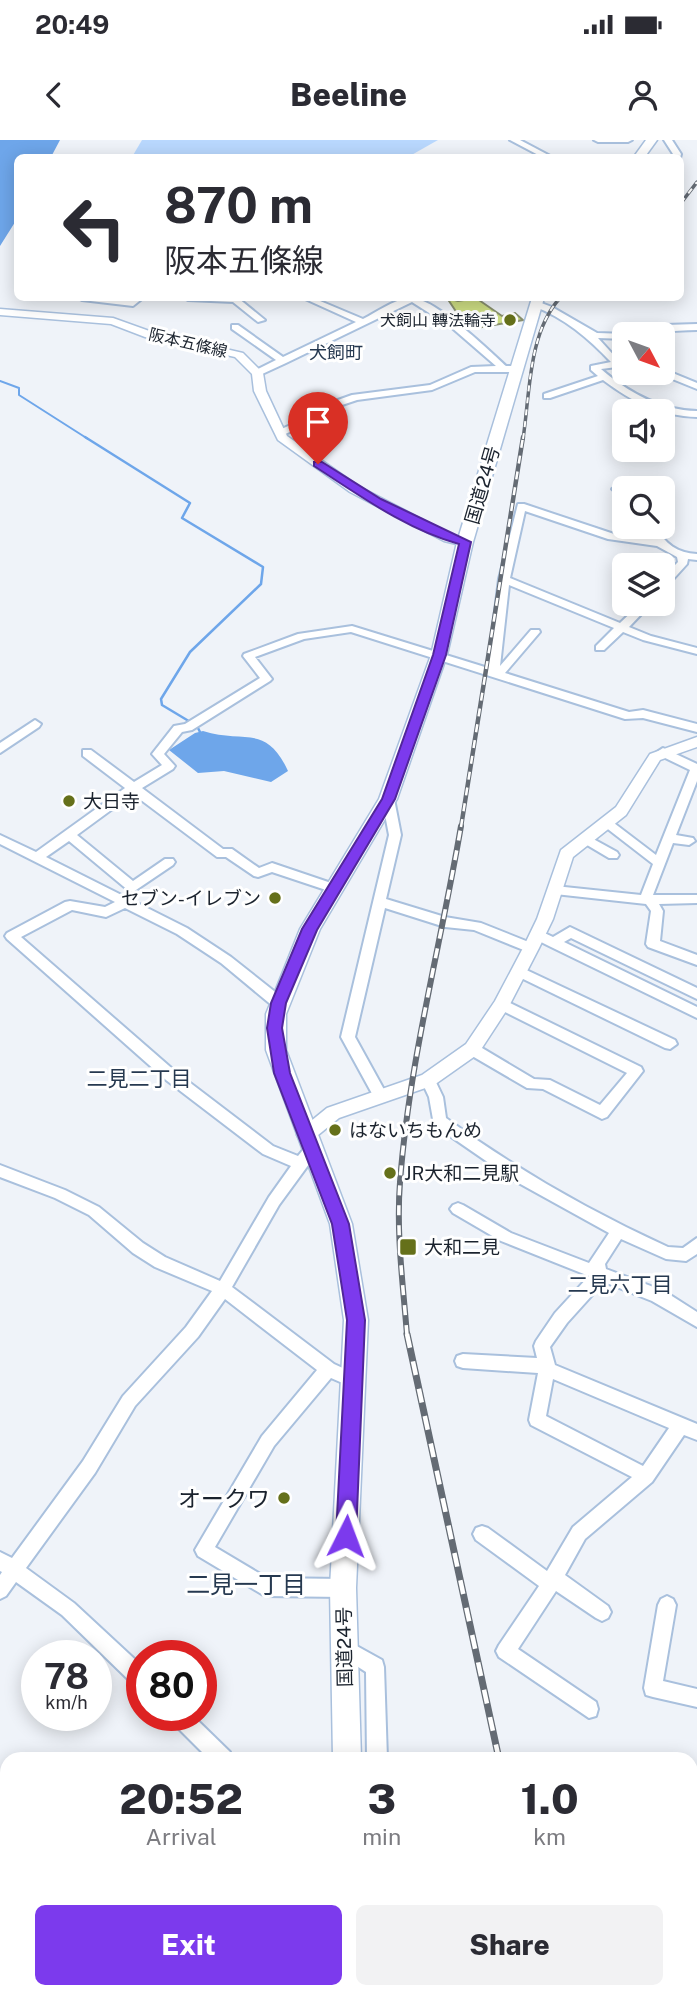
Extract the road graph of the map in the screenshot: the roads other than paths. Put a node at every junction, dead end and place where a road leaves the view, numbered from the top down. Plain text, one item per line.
1 (514, 140) edge
2 (598, 140) edge
3 (628, 140) edge
4 (652, 140) edge
5 (543, 154) edge
6 (641, 154) edge
7 (101, 301) edge
8 (112, 301) edge
9 (135, 301) edge
10 (236, 301) edge
11 (314, 301) edge
12 (406, 301) edge
13 (418, 301) edge
14 (537, 301) edge
15 (0, 312) edge
16 (89, 317) junction
17 (261, 320) dead end
18 (363, 322) junction
19 (236, 327) dead end
20 (697, 327) edge
21 (676, 328) edge
22 (590, 335) junction
23 (612, 336) edge
24 (612, 356) edge
25 (283, 361) junction
26 (612, 365) edge
27 (510, 367) junction
28 (257, 373) junction
29 (676, 377) edge
30 (602, 378) junction
31 (697, 386) edge
32 (547, 396) dead end
33 (697, 415) edge
34 (280, 433) junction
35 (658, 539) edge
36 (465, 542) junction
37 (660, 543) junction
38 (682, 556) junction
39 (697, 557) edge
40 (675, 571) edge
41 (504, 579) junction
42 (635, 616) edge
43 (624, 628) junction
44 (535, 632) dead end
45 (600, 648) dead end
46 (697, 651) edge
47 (439, 655) junction
48 (495, 676) junction
49 (35, 724) dead end
50 (697, 728) edge
51 (697, 742) edge
52 (0, 749) edge
53 (663, 752) junction
54 (87, 753) dead end
55 (131, 789) junction
56 (388, 799) junction
57 (606, 823) junction
58 (68, 834) junction
59 (670, 838) junction
60 (0, 839) edge
61 (586, 839) junction
62 (689, 841) dead end
63 (613, 855) dead end
64 (38, 857) junction
65 (169, 862) dead end
66 (659, 863) junction
67 (333, 888) junction
68 (555, 890) junction
69 (697, 899) edge
70 (650, 900) junction
71 (378, 901) junction
72 (126, 902) junction
73 (534, 942) junction
74 (554, 943) junction
75 (697, 960) edge
76 (520, 972) junction
77 (697, 994) edge
78 (279, 1003) junction
79 (502, 1004) junction
80 (697, 1013) edge
81 (670, 1044) dead end
82 (472, 1049) junction
83 (428, 1080) junction
84 (380, 1096) junction
85 (306, 1149) junction
86 (0, 1171) edge
87 (458, 1209) dead end
88 (618, 1231) junction
89 (697, 1244) edge
90 (599, 1276) junction
91 (223, 1289) junction
92 (697, 1320) edge
93 (463, 1361) dead end
94 (547, 1368) junction
95 (328, 1369) junction
96 (354, 1381) junction
97 (688, 1430) edge
98 (646, 1476) junction
99 (482, 1534) dead end
100 (7, 1566) edge
101 (551, 1580) junction
102 (343, 1588) junction
103 (0, 1590) edge
104 (667, 1605) dead end
105 (601, 1612) dead end
106 (344, 1648) junction
107 (126, 1663) edge
108 (697, 1698) edge
109 (589, 1709) dead end
110 (194, 1731) edge
111 (216, 1752) edge
112 (347, 1752) edge
113 (377, 1752) edge

1 - 5 street
2 - 3 street
4 - 6 highway
7 - 16 street
8 - 9 street
10 - 17 street
11 - 18 street
12 - 18 street
13 - 27 street
14 - 22 street
14 - 27 highway, 国道24号
15 - 16 main road, 阪本五條線
16 - 28 main road, 阪本五條線
18 - 25 street
19 - 25 street
20 - 21 street
22 - 23 street
22 - 24 street
25 - 28 street
26 - 30 street
27 - 34 street
27 - 36 highway, 国道24号
28 - 34 main road
29 - 31 street
30 - 32 street
30 - 33 street
34 - 36 main road
35 - 37 street
36 - 47 highway, 国道24号
37 - 38 street
37 - 41 street
38 - 39 street
38 - 40 street
41 - 43 street
41 - 48 street
42 - 43 street
43 - 45 street
43 - 46 street
44 - 48 street
47 - 48 street
47 - 55 street
47 - 56 highway, 国道24号
48 - 50 street
49 - 52 street
51 - 53 main road
53 - 57 main road
53 - 59 street
54 - 55 street
55 - 58 street
55 - 67 street
56 - 67 highway, 国道24号
56 - 71 street
57 - 61 main road
57 - 66 street
58 - 64 street
58 - 65 street
59 - 62 street
59 - 66 street
60 - 64 street
61 - 63 street
61 - 68 main road
64 - 72 street
66 - 70 street
67 - 78 highway, 国道24号
68 - 70 street
68 - 73 main road
69 - 70 street
70 - 75 street
71 - 73 street
71 - 84 street
72 - 78 street
72 - 85 street
73 - 74 street
73 - 76 main road
74 - 77 street
74 - 80 street
76 - 79 main road
76 - 81 street
78 - 85 highway, 国道24号
79 - 82 main road
79 - 82 street
82 - 83 main road
83 - 84 main road
83 - 88 street
84 - 85 main road
85 - 91 street
85 - 96 highway, 国道24号
86 - 91 street
87 - 90 street
88 - 89 street
88 - 90 street
90 - 92 street
90 - 94 street
91 - 95 street
91 - 100 street
93 - 94 street
94 - 97 street
94 - 98 street
95 - 96 street
95 - 102 street
96 - 102 highway, 国道24号
97 - 98 street
98 - 101 street
99 - 101 street
100 - 103 street
100 - 107 street
101 - 105 street
101 - 109 street
102 - 106 highway, 国道24号
104 - 108 street
106 - 112 highway, 国道24号
106 - 113 street
110 - 111 street

